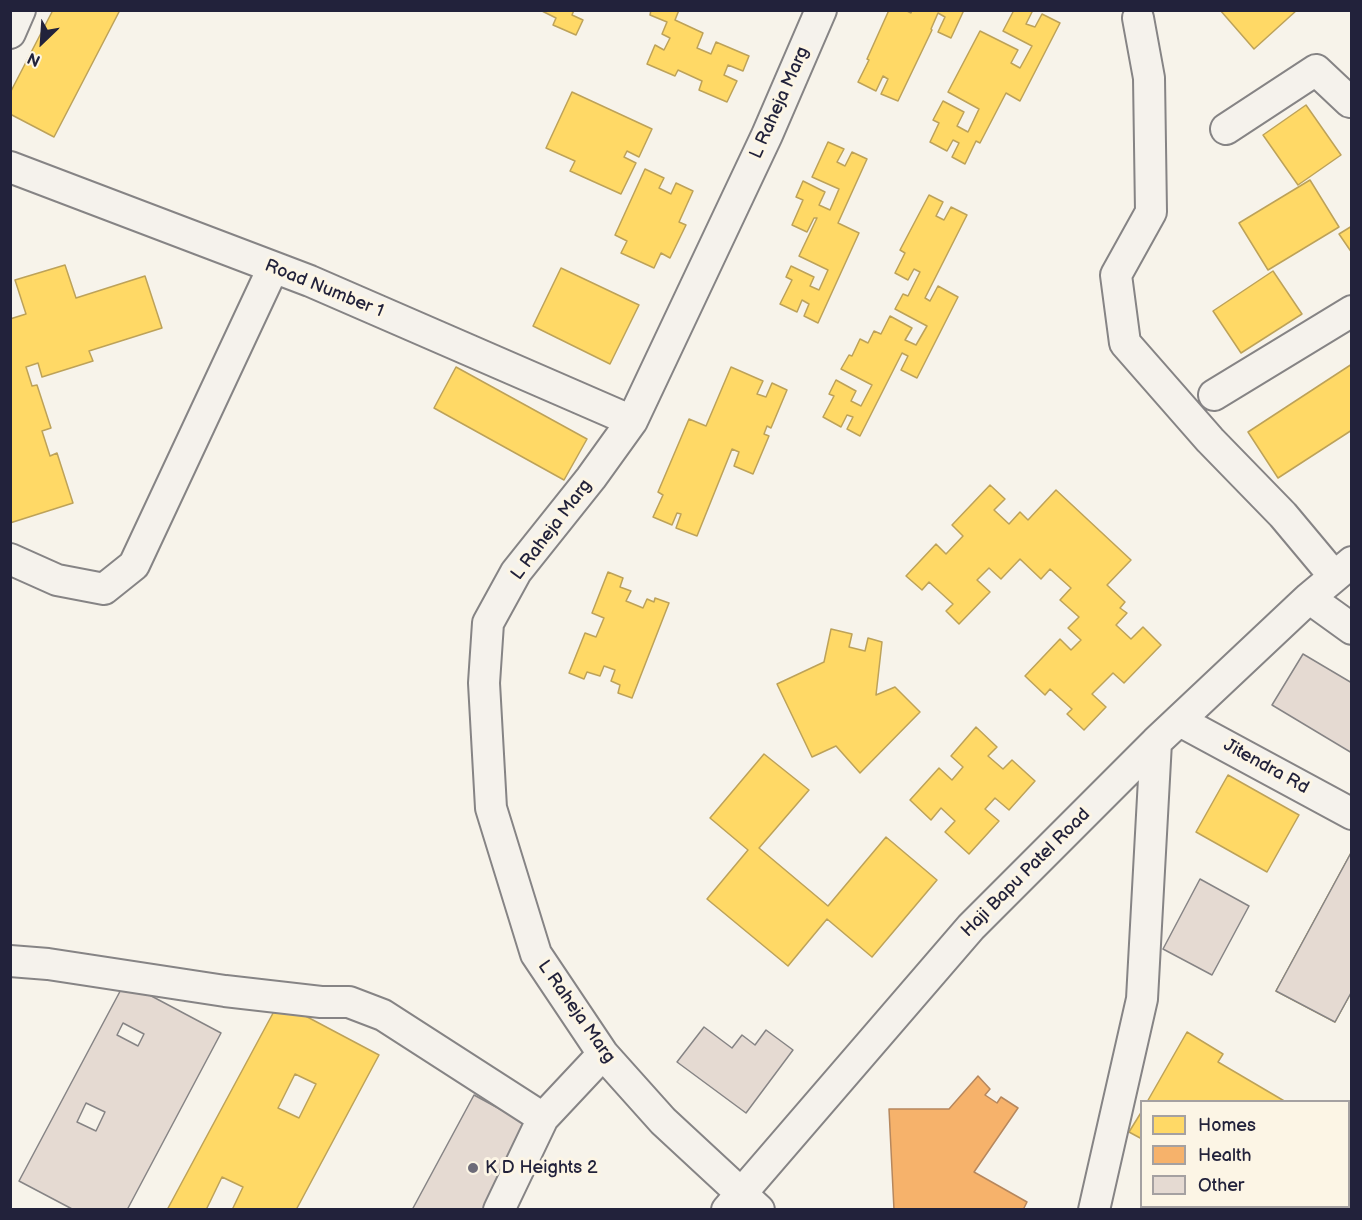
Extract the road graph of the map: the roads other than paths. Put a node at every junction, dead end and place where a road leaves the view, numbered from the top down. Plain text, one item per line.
1 (20, 10) edge
2 (821, 10) edge
3 (1138, 18) dead end
4 (10, 33) edge
5 (1352, 100) edge
6 (1226, 129) dead end
7 (10, 167) edge
8 (273, 268) junction
9 (1352, 311) edge
10 (1214, 395) dead end
11 (632, 421) junction
12 (10, 559) edge
13 (1343, 569) edge
14 (1310, 598) junction
15 (1352, 629) edge
16 (1180, 721) junction
17 (1156, 742) junction
18 (1352, 814) edge
19 (10, 961) edge
20 (603, 1054) junction
21 (543, 1118) junction
22 (742, 1204) edge
23 (498, 1209) edge
24 (1094, 1209) edge

1 - 4 street
2 - 11 street, L Raheja Marg
3 - 13 street
5 - 6 street
7 - 8 street, Road Number 1
8 - 11 street, Road Number 1
8 - 12 street
9 - 10 street
11 - 20 street, L Raheja Marg
13 - 14 street, Haji Bapu Patel Road
14 - 15 street
14 - 16 street, Haji Bapu Patel Road
16 - 17 street, Haji Bapu Patel Road
16 - 18 street, Jitendra Rd
17 - 22 street, Haji Bapu Patel Road
17 - 24 street
19 - 21 street
20 - 21 street
20 - 22 street, L Raheja Marg
21 - 23 street

